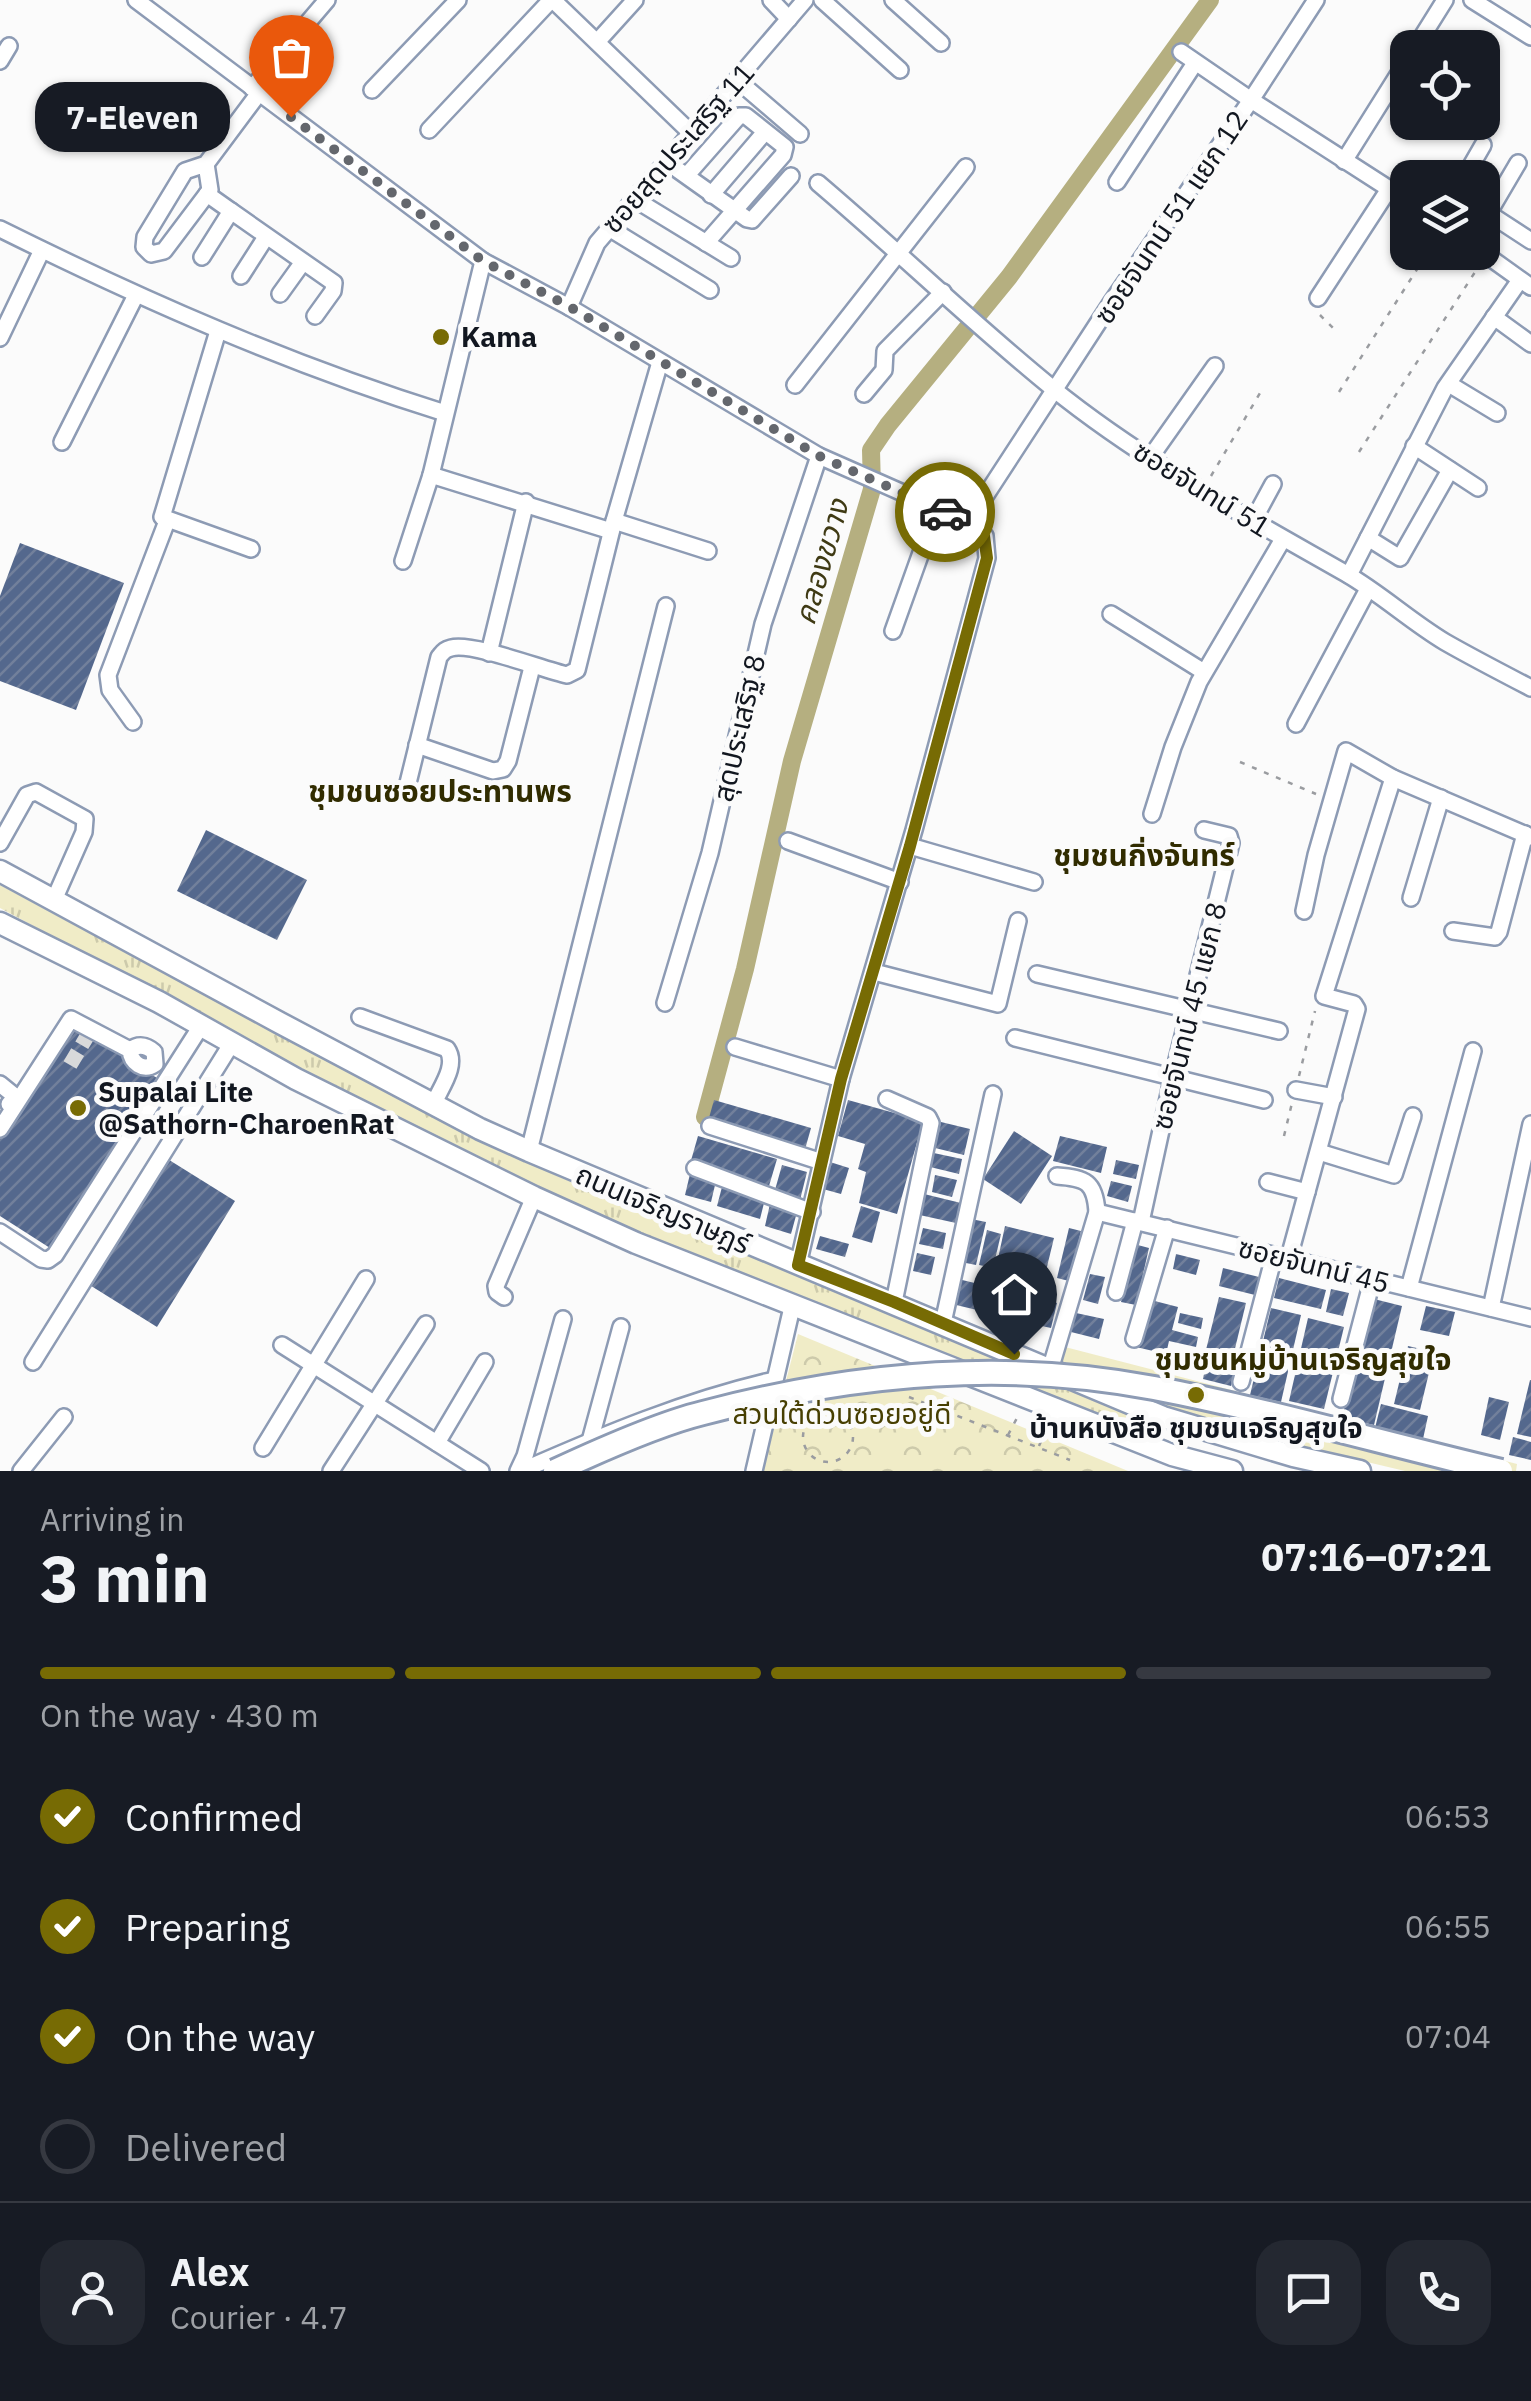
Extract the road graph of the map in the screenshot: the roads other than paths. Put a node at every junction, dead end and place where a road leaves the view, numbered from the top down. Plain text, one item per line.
1 (136, 0) edge
2 (458, 0) edge
3 (552, 0) edge
4 (636, 0) edge
5 (770, 0) edge
6 (805, 0) edge
7 (822, 0) edge
8 (893, 0) edge
9 (1316, 0) edge
10 (1445, 0) edge
11 (1472, 0) edge
12 (324, 1) edge
13 (789, 19) junction
14 (1426, 30) edge
15 (1531, 37) edge
16 (598, 42) junction
17 (941, 44) dead end
18 (9, 46) dead end
19 (1181, 52) dead end
20 (0, 61) edge
21 (1195, 62) junction
22 (900, 70) dead end
23 (737, 80) junction
24 (1390, 87) edge
25 (256, 90) junction
26 (372, 90) dead end
27 (1252, 100) junction
28 (429, 130) dead end
29 (765, 132) junction
30 (692, 134) junction
31 (800, 134) dead end
32 (1484, 145) dead end
33 (1344, 160) junction
34 (1475, 160) edge
35 (667, 162) junction
36 (1518, 163) dead end
37 (206, 164) junction
38 (966, 167) dead end
39 (687, 175) junction
40 (791, 176) dead end
41 (1117, 182) dead end
42 (818, 183) dead end
43 (1500, 189) edge
44 (1389, 190) joint
45 (208, 194) junction
46 (711, 195) junction
47 (636, 200) junction
48 (734, 210) junction
49 (231, 211) junction
50 (1531, 217) edge
51 (1500, 221) edge
52 (609, 228) junction
53 (0, 229) edge
54 (266, 237) junction
55 (1526, 238) edge
56 (706, 243) junction
57 (42, 250) junction
58 (900, 252) junction
59 (202, 257) dead end
60 (731, 258) dead end
61 (483, 261) junction
62 (303, 262) junction
63 (1500, 265) edge
64 (242, 276) dead end
65 (1526, 284) edge
66 (710, 290) dead end
67 (942, 292) junction
68 (280, 294) dead end
69 (136, 295) junction
70 (1318, 298) dead end
71 (570, 307) junction
72 (315, 316) dead end
73 (1494, 317) junction
74 (218, 331) junction
75 (0, 338) edge
76 (1531, 344) edge
77 (660, 362) junction
78 (1214, 366) dead end
79 (1448, 384) junction
80 (794, 385) dead end
81 (1054, 389) junction
82 (864, 394) dead end
83 (445, 414) junction
84 (1498, 414) dead end
85 (62, 442) dead end
86 (1414, 446) junction
87 (819, 456) junction
88 (1150, 458) junction
89 (1450, 470) junction
90 (431, 475) junction
91 (1274, 484) dead end
92 (1478, 488) dead end
93 (526, 502) junction
94 (936, 508) junction
95 (167, 521) junction
96 (1253, 521) junction
97 (967, 524) junction
98 (612, 526) junction
99 (1368, 538) junction
100 (1283, 540) junction
101 (251, 549) dead end
102 (708, 551) dead end
103 (403, 561) dead end
104 (1349, 575) junction
105 (1368, 589) junction
106 (666, 606) dead end
107 (1111, 614) dead end
108 (893, 631) dead end
109 (489, 652) junction
110 (532, 667) junction
111 (1531, 667) edge
112 (1204, 672) junction
113 (1527, 686) edge
114 (134, 722) dead end
115 (1296, 724) dead end
116 (417, 745) junction
117 (1393, 778) junction
118 (408, 783) dead end
119 (1441, 798) junction
120 (1152, 814) dead end
121 (1204, 830) dead end
122 (1528, 835) edge
123 (788, 841) dead end
124 (0, 843) edge
125 (910, 846) junction
126 (0, 871) edge
127 (900, 882) junction
128 (1034, 882) dead end
129 (1411, 898) dead end
130 (54, 900) junction
131 (1304, 911) dead end
132 (1018, 921) dead end
133 (0, 923) edge
134 (1453, 931) dead end
135 (874, 972) junction
136 (1038, 974) dead end
137 (665, 1002) dead end
138 (1190, 1010) junction
139 (360, 1017) dead end
140 (201, 1026) junction
141 (1279, 1031) dead end
142 (1015, 1038) dead end
143 (232, 1043) junction
144 (735, 1048) dead end
145 (1473, 1051) dead end
146 (172, 1076) junction
147 (841, 1079) junction
148 (1172, 1080) junction
149 (0, 1084) edge
150 (1296, 1090) road end
151 (993, 1094) dead end
152 (1334, 1098) junction
153 (887, 1099) dead end
154 (1264, 1100) dead end
155 (434, 1103) junction
156 (0, 1115) edge
157 (1413, 1116) dead end
158 (1531, 1124) edge
159 (710, 1126) dead end
160 (0, 1129) edge
161 (529, 1151) junction
162 (1319, 1152) junction
163 (822, 1162) junction
164 (695, 1168) dead end
165 (1526, 1172) edge
166 (1057, 1176) dead end
167 (1268, 1182) dead end
168 (1307, 1192) junction
169 (534, 1198) junction
170 (812, 1212) junction
171 (1097, 1212) junction
172 (1138, 1221) junction
173 (1167, 1228) junction
174 (0, 1232) edge
175 (1281, 1258) junction
176 (798, 1265) junction
177 (366, 1279) dead end
178 (1372, 1281) junction
179 (1408, 1288) junction
180 (1116, 1292) dead end
181 (504, 1297) dead end
182 (894, 1302) junction
183 (793, 1303) junction
184 (1491, 1308) junction
185 (1531, 1318) edge
186 (563, 1319) dead end
187 (943, 1323) junction
188 (426, 1324) dead end
189 (622, 1328) dead end
190 (1134, 1339) dead end
191 (282, 1344) dead end
192 (33, 1362) dead end
193 (484, 1362) dead end
194 (314, 1364) junction
195 (1050, 1370) junction
196 (1241, 1382) dead end
197 (772, 1390) junction
198 (1341, 1399) dead end
199 (374, 1402) junction
200 (64, 1416) dead end
201 (1181, 1422) junction
202 (590, 1441) junction
203 (436, 1443) junction
204 (263, 1448) dead end
205 (454, 1454) junction
206 (1172, 1454) junction
207 (20, 1471) edge
208 (331, 1471) edge
209 (444, 1471) edge
210 (480, 1471) edge
211 (519, 1471) edge
212 (555, 1471) edge
213 (754, 1471) edge
214 (1232, 1471) edge
215 (1360, 1471) edge
216 (1501, 1471) edge

1 - 25 street
2 - 26 street
3 - 16 street
3 - 28 street
4 - 16 street
5 - 13 street
6 - 13 street, ซอยสุดประเสริฐ 11
7 - 22 street
8 - 17 street
9 - 27 street
10 - 14 street
11 - 15 street
12 - 25 street
13 - 23 street, ซอยสุดประเสริฐ 11
16 - 30 street
18 - 20 street
19 - 21 street
21 - 27 street
21 - 41 street
23 - 30 street, ซอยสุดประเสริฐ 11
23 - 31 street
24 - 33 street
25 - 37 street
25 - 61 street
27 - 33 street, ซอยจันทน์ 51 แยก 12
27 - 81 street, ซอยจันทน์ 51 แยก 12
29 - 39 street
29 - 46 street
29 - 48 street
30 - 35 street, ซอยสุดประเสริฐ 11
32 - 34 street
33 - 44 street, ซอยจันทน์ 51 แยก 12
35 - 39 street
35 - 47 street, ซอยสุดประเสริฐ 11
36 - 43 street
37 - 45 street
37 - 45 street
38 - 58 street
39 - 46 street
40 - 48 street
42 - 58 street, ซอยจันทน์ 51
44 - 70 street
45 - 49 street
46 - 48 street
47 - 52 street, ซอยสุดประเสริฐ 11
47 - 56 street
48 - 56 street
49 - 54 street
49 - 59 street
50 - 55 street
51 - 55 street
52 - 66 street
52 - 71 street, ซอยสุดประเสริฐ 11
53 - 57 street
54 - 62 street
54 - 64 street
56 - 60 street
57 - 69 street
57 - 75 street
58 - 67 street, ซอยจันทน์ 51
58 - 80 street
61 - 71 street
61 - 83 street
62 - 68 street
62 - 72 street
63 - 65 street
65 - 73 street
67 - 81 street, ซอยจันทน์ 51
67 - 82 street
69 - 74 street
69 - 85 street
71 - 77 street
73 - 76 street
73 - 79 street
74 - 83 street
74 - 95 street
77 - 87 street
77 - 98 street
78 - 88 street
79 - 84 street
79 - 86 street
81 - 88 street, ซอยจันทน์ 51
81 - 97 street, ซอยจันทน์ 51 แยก 12
83 - 90 street
86 - 89 street
86 - 99 street
87 - 94 street
87 - 137 street, สุดประเสริฐ 8
88 - 96 street, ซอยจันทน์ 51
89 - 92 street
89 - 99 street
90 - 93 street
90 - 103 street
91 - 96 street
93 - 98 street
93 - 109 street
94 - 97 street
94 - 108 street
95 - 101 street
95 - 114 street
96 - 100 street, ซอยจันทน์ 51
97 - 125 street
98 - 102 street
98 - 110 street
99 - 104 street
100 - 104 street, ซอยจันทน์ 51
100 - 112 street
104 - 105 street, ซอยจันทน์ 51
105 - 113 street, ซอยจันทน์ 51
105 - 115 street
106 - 161 street
107 - 112 street
109 - 110 street
109 - 116 street
110 - 116 street
111 - 113 street
112 - 120 street
116 - 118 street
117 - 119 street
117 - 131 street
117 - 152 street
119 - 122 street
119 - 129 street
121 - 138 street, ซอยจันทน์ 45 แยก 8
122 - 134 street
123 - 127 street
124 - 130 street
125 - 127 street
125 - 128 street
126 - 130 main road, ถนนเจริญราษฎร์
127 - 135 street
130 - 155 main road, ถนนเจริญราษฎร์
132 - 135 street
133 - 140 main road, ถนนเจริญราษฎร์
135 - 147 street
136 - 138 street
138 - 141 street
138 - 148 street, ซอยจันทน์ 45 แยก 8
139 - 155 street
140 - 143 main road, ถนนเจริญราษฎร์
140 - 146 street
142 - 148 street
143 - 169 main road, ถนนเจริญราษฎร์
143 - 192 street
144 - 147 street
145 - 179 street
146 - 160 street
146 - 174 street
147 - 163 street
148 - 154 street
148 - 172 street, ซอยจันทน์ 45 แยก 8
149 - 156 street
150 - 152 street
151 - 187 street
152 - 162 street
153 - 182 street
155 - 161 main road, ถนนเจริญราษฎร์
157 - 162 street
158 - 165 street
159 - 163 street
161 - 176 main road, ถนนเจริญราษฎร์
162 - 168 street
163 - 170 street
164 - 170 street
165 - 184 street
166 - 171 street
167 - 168 street
168 - 175 street
169 - 181 street
169 - 183 main road, ถนนเจริญราษฎร์
170 - 176 street
171 - 172 street, ซอยจันทน์ 45
171 - 195 street
172 - 173 street, ซอยจันทน์ 45
172 - 180 street, ซอยจันทน์ 45 แยก 8
173 - 175 street, ซอยจันทน์ 45
173 - 190 street
175 - 178 street, ซอยจันทน์ 45
175 - 196 street
176 - 182 main road, ถนนเจริญราษฎร์
177 - 194 street
178 - 179 street, ซอยจันทน์ 45
178 - 198 street
179 - 184 street, ซอยจันทน์ 45
182 - 187 main road, ถนนเจริญราษฎร์
183 - 197 street
183 - 206 main road, ถนนเจริญราษฎร์
184 - 185 street, ซอยจันทน์ 45
186 - 211 street
187 - 195 main road, ถนนเจริญราษฎร์
188 - 199 street
189 - 202 street
191 - 194 street
193 - 203 street
194 - 199 street
194 - 204 street
195 - 201 main road, ถนนเจริญราษฎร์
197 - 202 street
197 - 212 highway, bridge
197 - 213 street
197 - 216 highway, bridge
199 - 203 street
199 - 208 street
200 - 207 street
201 - 206 main road
201 - 215 main road, ถนนเจริญราษฎร์
202 - 211 street
203 - 205 street
205 - 209 street
205 - 210 street
206 - 214 main road, ถนนเจริญราษฎร์

